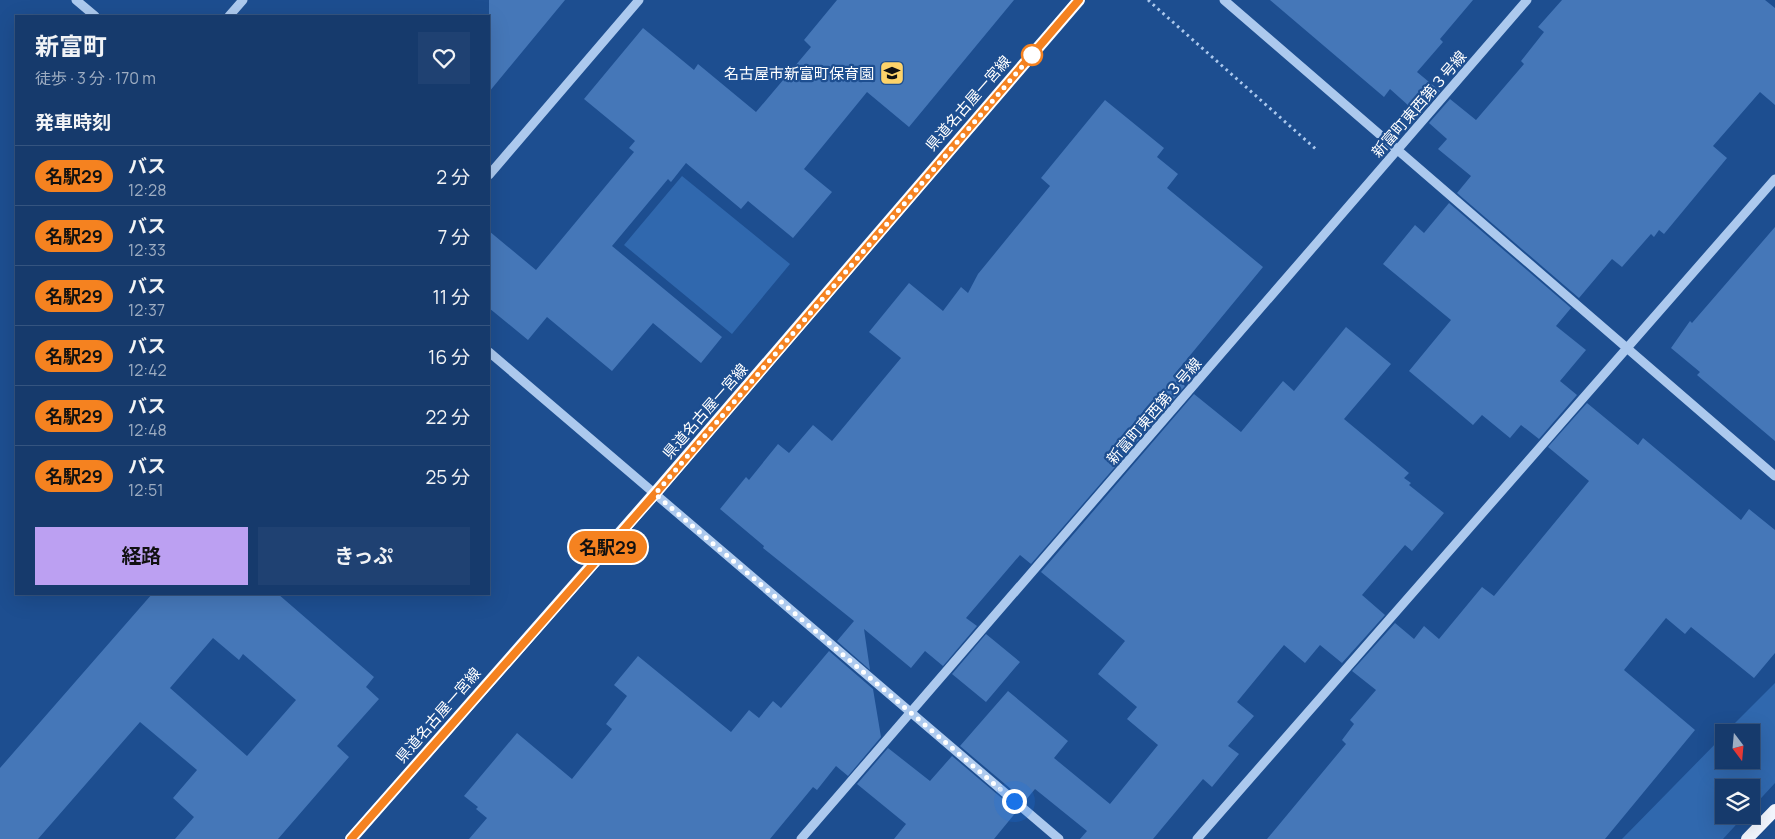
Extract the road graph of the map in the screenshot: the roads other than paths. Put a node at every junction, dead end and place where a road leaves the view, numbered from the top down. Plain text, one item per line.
1 (76, 0) edge
2 (243, 0) edge
3 (639, 0) edge
4 (1079, 0) edge
5 (1224, 0) edge
6 (1527, 0) edge
7 (94, 15) edge
8 (230, 15) edge
9 (1398, 150) junction
10 (490, 174) edge
11 (1775, 179) edge
12 (1626, 348) junction
13 (490, 353) edge
14 (1775, 476) edge
15 (655, 494) junction
16 (911, 713) junction
17 (1775, 810) edge
18 (351, 839) edge
19 (801, 839) edge
20 (1059, 839) edge
21 (1197, 839) edge
22 (1748, 839) edge

1 - 7 street
2 - 8 street
3 - 10 street
4 - 15 main road, 県道名古屋一宮線
5 - 9 street
6 - 9 street, 新富町東西第３号線
9 - 12 street
9 - 16 street, 新富町東西第３号線
11 - 12 street
12 - 14 street
12 - 21 street
13 - 15 street
15 - 16 street
15 - 18 main road, 県道名古屋一宮線
16 - 19 street, 新富町東西第３号線
16 - 20 street
17 - 22 main road

